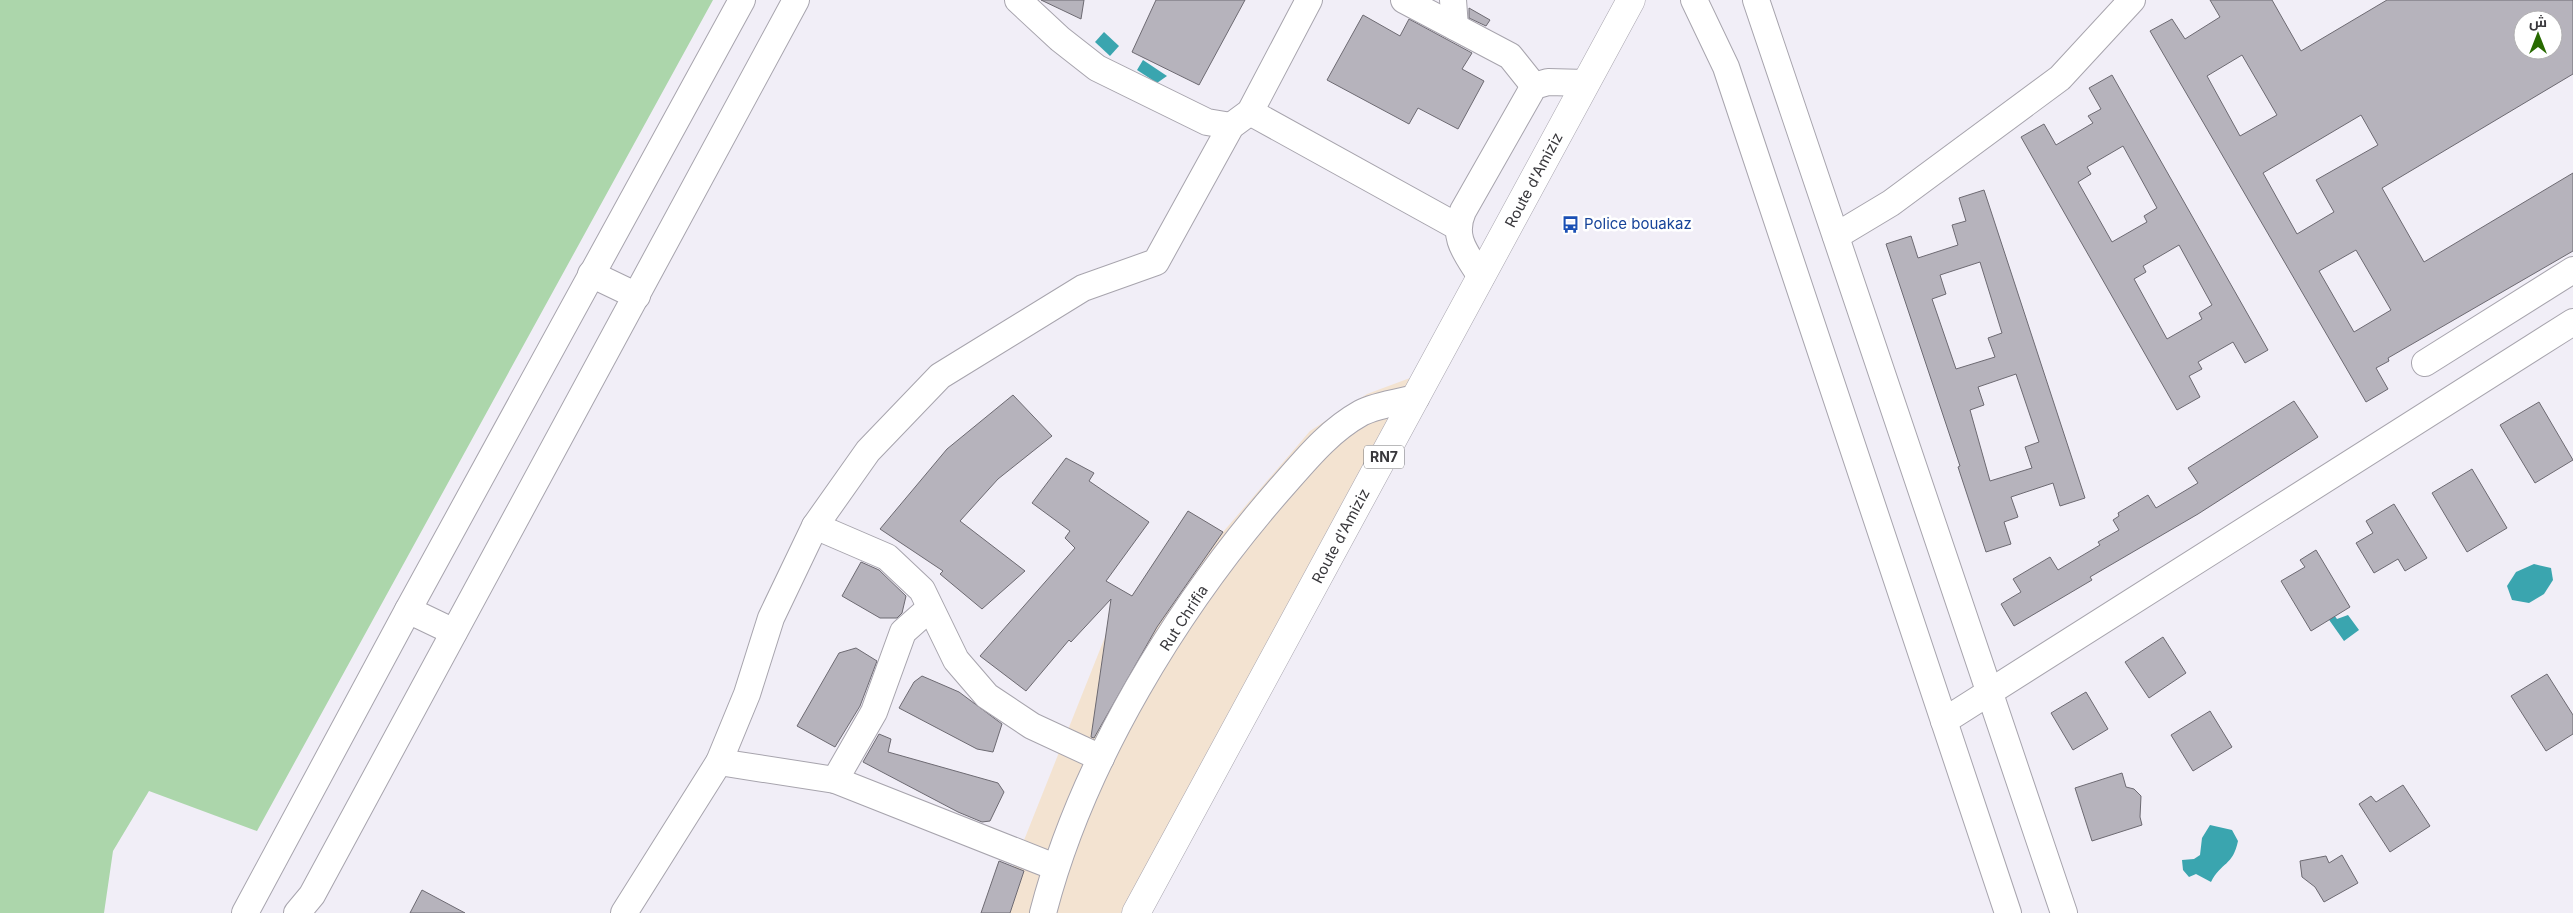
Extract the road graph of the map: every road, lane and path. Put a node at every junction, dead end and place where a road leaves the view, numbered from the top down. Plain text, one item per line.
1 (742, 0) edge
2 (796, 0) edge
3 (1018, 0) edge
4 (1309, 0) edge
5 (1404, 0) edge
6 (1453, 0) edge
7 (1631, 0) edge
8 (1694, 0) edge
9 (1756, 0) edge
10 (2132, 0) edge
11 (1455, 27) junction
12 (1586, 83) junction
13 (1534, 86) junction
14 (1241, 119) junction
15 (1458, 227) junction
16 (1836, 236) junction
17 (2573, 270) edge
18 (591, 274) junction
19 (1481, 277) junction
20 (637, 296) junction
21 (2573, 322) edge
22 (2425, 363) dead end
23 (1416, 398) junction
24 (815, 526) junction
25 (930, 608) junction
26 (408, 610) junction
27 (454, 632) junction
28 (1990, 693) junction
29 (1944, 721) junction
30 (1101, 758) junction
31 (719, 762) junction
32 (835, 780) junction
33 (1055, 867) junction
34 (245, 913) edge
35 (297, 913) edge
36 (624, 913) edge
37 (1043, 913) edge
38 (1136, 913) edge
39 (2008, 913) edge
40 (2064, 913) edge

1 - 18 street
2 - 20 street
3 - 14 street
4 - 14 street
5 - 11 street
6 - 11 street
7 - 12 main road, Route d'Amiziz / RN7
8 - 29 street
9 - 16 street
10 - 16 street
11 - 13 street
12 - 13 street
12 - 19 main road, Route d'Amiziz / RN7
13 - 15 street
14 - 15 street
14 - 24 street
15 - 19 street
16 - 28 street
17 - 22 street
18 - 20 street
18 - 26 street
19 - 23 main road, Route d'Amiziz / RN7
20 - 27 street
21 - 28 street
23 - 30 street, Rut Chrifia
23 - 38 main road, Route d'Amiziz / RN7
24 - 25 street
24 - 31 street
25 - 30 street
25 - 32 street
26 - 27 street
26 - 34 street
27 - 35 street
28 - 29 street
28 - 40 street
29 - 39 street
30 - 33 street, Rut Chrifia
31 - 32 street
31 - 36 street
32 - 33 street
33 - 37 street, Rut Chrifia

